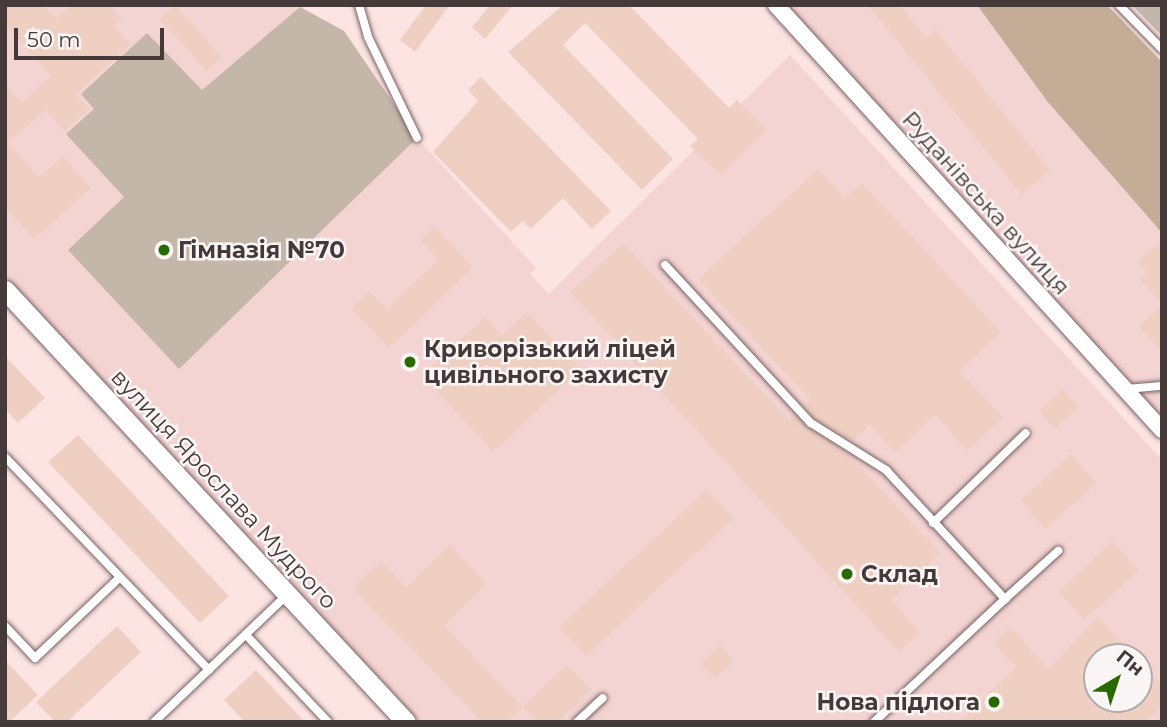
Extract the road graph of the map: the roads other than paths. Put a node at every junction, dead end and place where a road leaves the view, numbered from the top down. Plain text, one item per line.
1 (359, 5) edge
2 (776, 5) edge
3 (1119, 5) edge
4 (1162, 49) edge
5 (416, 138) dead end
6 (665, 265) dead end
7 (5, 290) edge
8 (1162, 386) edge
9 (1124, 389) junction
10 (1162, 430) edge
11 (1026, 433) dead end
12 (5, 457) edge
13 (933, 523) junction
14 (1058, 551) dead end
15 (120, 577) junction
16 (287, 594) junction
17 (1005, 599) junction
18 (5, 626) edge
19 (246, 635) junction
20 (209, 670) junction
21 (603, 698) dead end
22 (154, 722) edge
23 (328, 722) edge
24 (406, 722) edge
25 (578, 722) edge
26 (874, 722) edge

1 - 5 lane
2 - 9 street, Руданівська вулиця
3 - 4 lane
6 - 13 lane
7 - 16 street, вулиця Ярослава Мудрого
8 - 9 lane
9 - 10 street, Руданівська вулиця
11 - 13 lane
12 - 15 lane
13 - 17 lane
14 - 17 lane
15 - 18 lane
15 - 20 lane
16 - 19 lane
16 - 24 street, вулиця Ярослава Мудрого
17 - 26 lane
19 - 20 lane
19 - 23 lane
20 - 22 lane
21 - 25 lane

